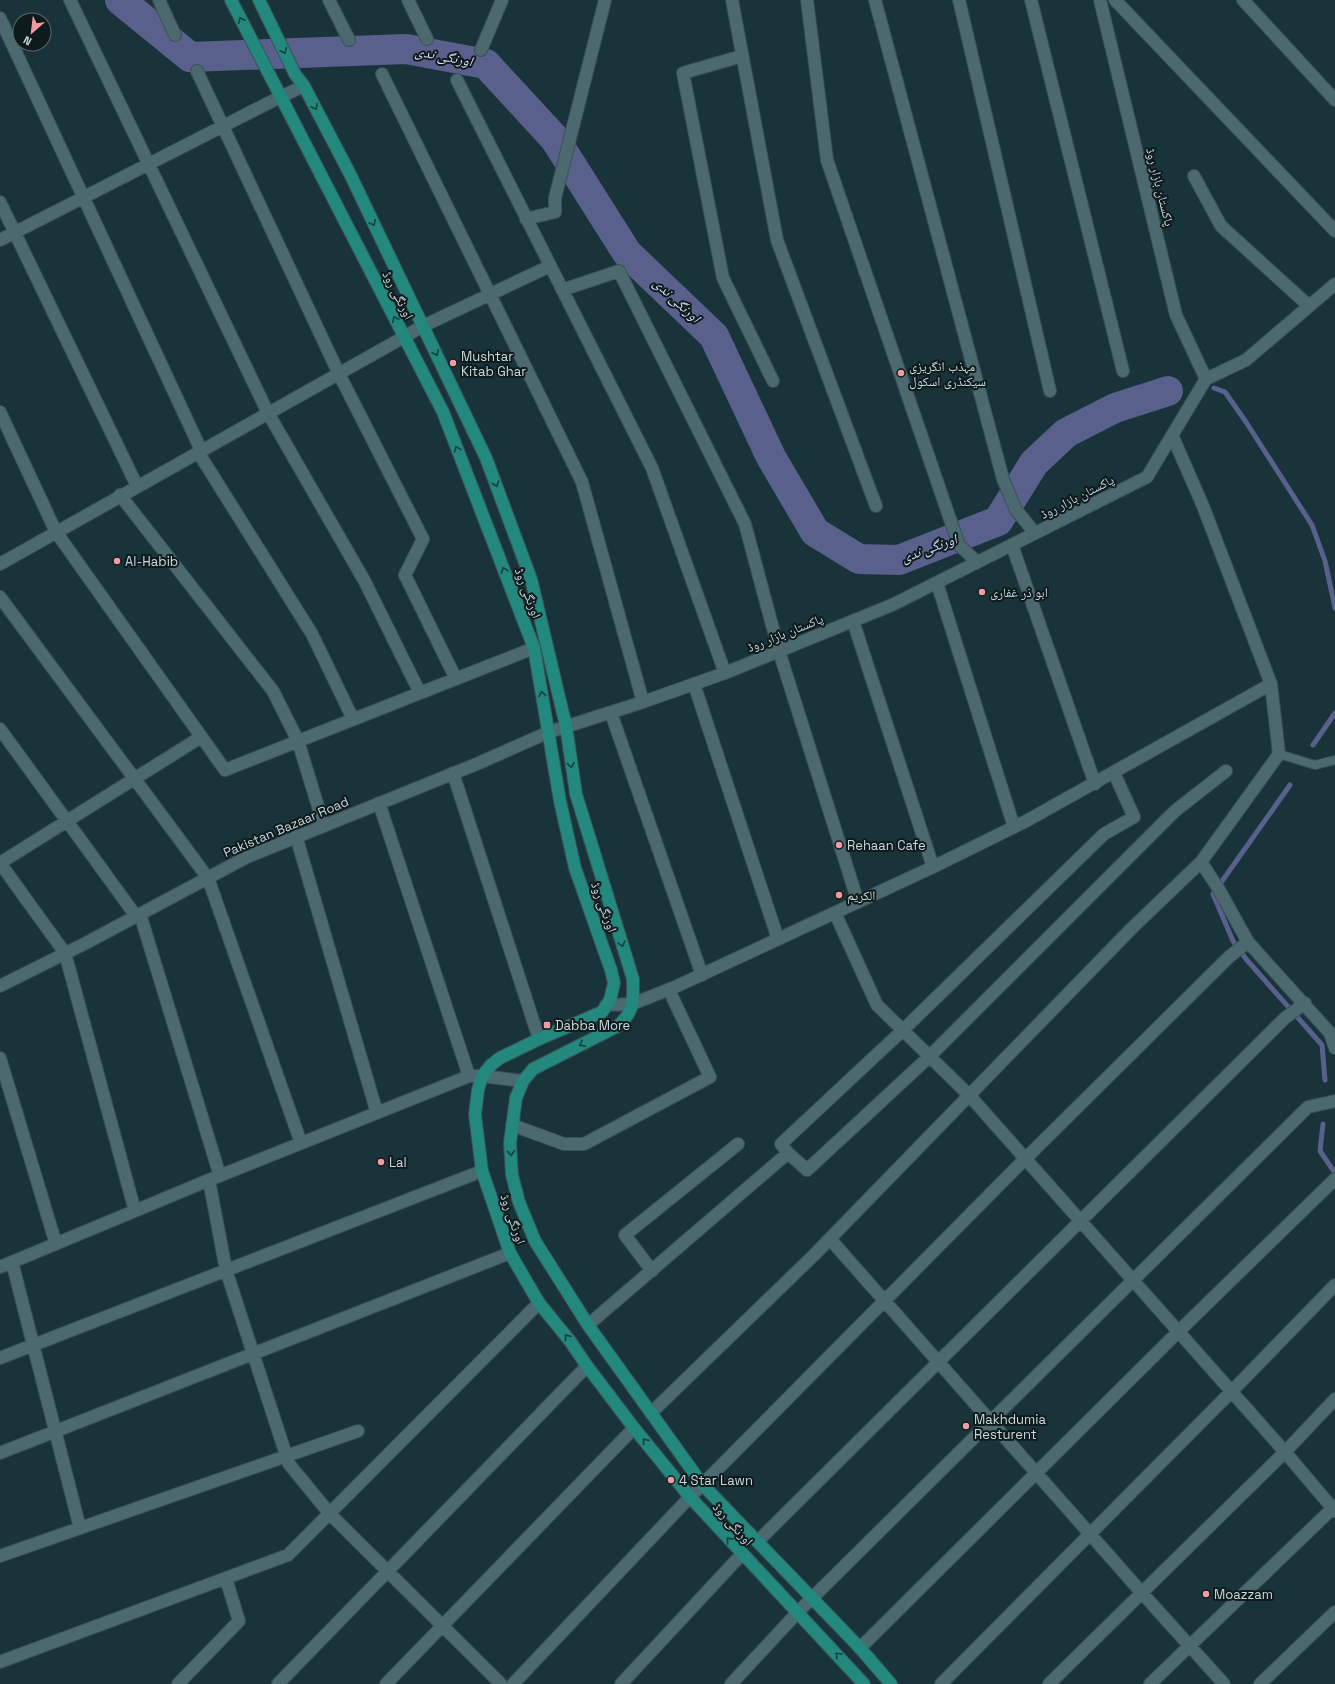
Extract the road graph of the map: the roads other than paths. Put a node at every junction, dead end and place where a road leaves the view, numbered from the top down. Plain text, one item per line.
1 (70, 0) edge
2 (159, 0) edge
3 (231, 0) edge
4 (259, 0) edge
5 (329, 0) edge
6 (408, 0) edge
7 (502, 0) edge
8 (605, 0) edge
9 (732, 0) edge
10 (807, 0) edge
11 (875, 0) edge
12 (959, 0) edge
13 (1031, 0) edge
14 (1100, 0) edge
15 (1115, 0) edge
16 (1242, 0) edge
17 (0, 18) edge
18 (175, 35) dead end
19 (427, 38) dead end
20 (349, 40) dead end
21 (481, 50) dead end
22 (742, 56) junction
23 (197, 70) dead end
24 (382, 74) dead end
25 (457, 80) dead end
26 (304, 86) junction
27 (280, 97) junction
28 (1335, 100) edge
29 (223, 126) junction
30 (149, 164) junction
31 (1194, 176) dead end
32 (84, 197) junction
33 (0, 202) edge
34 (526, 219) junction
35 (1335, 231) edge
36 (15, 232) junction
37 (0, 240) edge
38 (550, 266) junction
39 (1335, 284) edge
40 (562, 290) junction
41 (490, 294) junction
42 (1309, 306) junction
43 (423, 326) junction
44 (404, 337) junction
45 (1123, 371) dead end
46 (339, 374) junction
47 (1206, 379) junction
48 (773, 381) dead end
49 (1050, 392) dead end
50 (0, 412) edge
51 (268, 413) junction
52 (1172, 435) junction
53 (200, 451) junction
54 (137, 486) junction
55 (120, 495) junction
56 (876, 506) dead end
57 (56, 532) junction
58 (1035, 533) junction
59 (1012, 545) junction
60 (977, 562) junction
61 (0, 564) edge
62 (937, 582) junction
63 (0, 597) edge
64 (853, 621) junction
65 (534, 648) junction
66 (779, 651) junction
67 (725, 673) junction
68 (456, 679) junction
69 (694, 684) junction
70 (1271, 684) junction
71 (420, 693) junction
72 (643, 702) junction
73 (611, 713) junction
74 (353, 719) junction
75 (566, 726) junction
76 (0, 729) edge
77 (549, 732) junction
78 (201, 737) junction
79 (298, 741) junction
80 (1279, 754) junction
81 (1335, 760) edge
82 (1226, 771) dead end
83 (453, 773) junction
84 (1114, 773) junction
85 (134, 779) junction
86 (1095, 784) junction
87 (379, 803) junction
88 (67, 821) junction
89 (324, 826) junction
90 (1014, 827) junction
91 (296, 836) junction
92 (1201, 862) junction
93 (0, 863) edge
94 (933, 867) junction
95 (208, 878) junction
96 (858, 902) junction
97 (835, 913) junction
98 (138, 915) junction
99 (778, 939) junction
100 (1245, 944) junction
101 (64, 953) junction
102 (702, 975) junction
103 (0, 986) edge
104 (669, 990) junction
105 (632, 1004) junction
106 (606, 1005) junction
107 (1301, 1006) junction
108 (903, 1030) junction
109 (1333, 1031) edge
110 (539, 1039) junction
111 (1335, 1048) edge
112 (929, 1056) junction
113 (0, 1058) edge
114 (469, 1076) junction
115 (482, 1076) junction
116 (523, 1082) junction
117 (969, 1095) junction
118 (1335, 1101) edge
119 (377, 1113) junction
120 (512, 1125) junction
121 (301, 1143) junction
122 (738, 1144) dead end
123 (788, 1153) junction
124 (1025, 1159) junction
125 (482, 1171) junction
126 (214, 1178) junction
127 (1332, 1182) edge
128 (135, 1211) junction
129 (1080, 1221) junction
130 (830, 1239) junction
131 (56, 1244) junction
132 (510, 1253) junction
133 (12, 1262) junction
134 (0, 1267) edge
135 (226, 1270) junction
136 (652, 1271) junction
137 (1133, 1282) junction
138 (1335, 1285) edge
139 (884, 1301) junction
140 (539, 1304) junction
141 (588, 1326) junction
142 (1178, 1332) junction
143 (33, 1345) junction
144 (254, 1353) junction
145 (0, 1358) edge
146 (938, 1362) junction
147 (586, 1366) junction
148 (1231, 1392) junction
149 (1335, 1399) edge
150 (651, 1413) junction
151 (991, 1422) junction
152 (634, 1428) junction
153 (358, 1431) dead end
154 (55, 1432) junction
155 (1285, 1452) junction
156 (0, 1453) edge
157 (286, 1455) junction
158 (1036, 1473) junction
159 (702, 1484) junction
160 (690, 1497) junction
161 (1334, 1509) edge
162 (330, 1514) junction
163 (80, 1528) junction
164 (1090, 1534) junction
165 (758, 1541) junction
166 (742, 1554) junction
167 (0, 1556) edge
168 (388, 1570) junction
169 (226, 1579) junction
170 (1142, 1593) junction
171 (812, 1599) junction
172 (798, 1612) junction
173 (1335, 1612) edge
174 (442, 1625) junction
175 (1189, 1645) junction
176 (860, 1648) junction
177 (0, 1662) edge
178 (857, 1682) edge
179 (178, 1684) edge
180 (278, 1684) edge
181 (386, 1684) edge
182 (501, 1684) edge
183 (513, 1684) edge
184 (621, 1684) edge
185 (731, 1684) edge
186 (891, 1684) edge
187 (940, 1684) edge
188 (1049, 1684) edge
189 (1150, 1684) edge
190 (1224, 1684) edge
191 (1260, 1684) edge

1 - 30 street
2 - 18 street
27 -> 3 main road, اورنگی روڈ
4 -> 26 main road, اورنگی روڈ
5 - 20 street
6 - 19 street
7 - 21 street
8 - 34 street
9 - 22 street
10 - 60 street
11 - 58 street
12 - 49 street
13 - 45 street
14 - 47 street, پاکستان بازار روڈ
15 - 35 street
16 - 28 street
17 - 32 street
22 - 48 street
22 - 56 street
23 - 29 street
24 - 41 street
25 - 34 street
26 - 27 street
26 -> 43 main road, اورنگی روڈ
27 - 29 street
44 -> 27 main road, اورنگی روڈ
29 - 30 street
29 - 46 street
30 - 32 street
30 - 51 street
31 - 42 street
32 - 36 street
32 - 53 street
33 - 36 street
34 - 38 street
36 - 37 street
36 - 54 street
38 - 40 street
38 - 41 street
39 - 42 street
40 - 66 street
40 - 67 street
41 - 43 street
41 - 72 street
42 - 47 street
43 - 44 street
43 -> 75 main road, اورنگی روڈ
44 - 46 street
65 -> 44 main road, اورنگی روڈ
46 - 51 street
46 - 68 street
47 - 52 street, پاکستان بازار روڈ
50 - 57 street
51 - 53 street
51 - 71 street
52 - 58 street, پاکستان بازار روڈ
52 - 70 street
53 - 54 street
53 - 74 street
54 - 55 street
55 - 57 street
55 - 79 street
57 - 61 street
57 - 78 street
58 - 59 street, پاکستان بازار روڈ
59 - 60 street, پاکستان بازار روڈ
59 - 86 street
60 - 62 street, پاکستان بازار روڈ
62 - 64 street, پاکستان بازار روڈ
62 - 90 street
63 - 85 street
64 - 66 street, پاکستان بازار روڈ
64 - 94 street
65 - 68 street
77 -> 65 main road, اورنگی روڈ
66 - 67 street, پاکستان بازار روڈ
66 - 96 street
67 - 69 street, پاکستان بازار روڈ
68 - 71 street
69 - 72 street, پاکستان بازار روڈ
69 - 99 street
70 - 80 street
70 - 84 street
71 - 74 street
72 - 73 street, پاکستان بازار روڈ
73 - 75 street, پاکستان بازار روڈ
73 - 102 street
74 - 79 street
75 - 77 street, پاکستان بازار روڈ
75 -> 105 main road, اورنگی روڈ
76 - 88 street
77 - 83 street, Pakistan Bazaar Road
77 - 106 main road, اورنگی روڈ
78 - 79 street
78 - 85 street
79 - 89 street
80 - 81 lane
80 - 92 street
82 - 112 street
83 - 87 street, Pakistan Bazaar Road
83 - 110 street
84 - 86 street
84 - 108 street
85 - 88 street
85 - 95 street
86 - 90 street
87 - 89 street, Pakistan Bazaar Road
87 - 114 street
88 - 93 street
88 - 98 street
89 - 91 street, Pakistan Bazaar Road
90 - 94 street
91 - 95 street, Pakistan Bazaar Road
91 - 119 street
92 - 100 street
92 - 117 street
93 - 101 street
94 - 96 street
95 - 98 street, Pakistan Bazaar Road
95 - 121 street
96 - 97 street
97 - 99 street
97 - 108 street
98 - 101 street, Pakistan Bazaar Road
98 - 126 street
99 - 102 street
100 - 107 street
100 - 124 street
101 - 103 street, Pakistan Bazaar Road
101 - 128 street
102 - 104 street
104 - 105 street
104 - 120 street
105 - 106 street
105 -> 116 main road, اورنگی روڈ
106 - 110 main road, اورنگی روڈ
107 - 109 street
107 - 129 street
108 - 112 street
108 - 123 street
109 - 111 street
110 - 115 main road, اورنگی روڈ
112 - 117 street
112 - 123 street
113 - 131 street
114 - 115 street
114 - 119 street
115 - 116 street
115 - 125 main road, اورنگی روڈ
116 - 120 main road, اورنگی روڈ
117 - 124 street
117 - 130 street
118 - 137 street
119 - 121 street
120 -> 141 main road, اورنگی روڈ
121 - 126 street
122 - 136 street
123 - 136 street
124 - 129 street
124 - 139 street
125 - 132 main road, اورنگی روڈ
125 - 135 street
126 - 128 street
126 - 135 street
127 - 142 street
128 - 131 street
129 - 137 street
129 - 146 street
130 - 139 street
130 - 150 street
131 - 133 street
132 - 140 main road, اورنگی روڈ
132 - 144 street
133 - 134 street
133 - 143 street
135 - 143 street
135 - 144 street
136 - 141 street
137 - 142 street
137 - 151 street
138 - 148 street
139 - 146 street
139 - 159 street
147 -> 140 main road, اورنگی روڈ
140 - 162 street
141 - 150 main road, اورنگی روڈ
142 - 148 street
142 - 158 street
143 - 145 street
143 - 154 street
144 - 154 street
144 - 157 street
146 - 151 street
146 - 165 street
147 - 152 main road, اورنگی روڈ
147 - 168 street
148 - 155 street
148 - 164 street
149 - 155 street
150 - 159 main road, اورنگی روڈ
151 - 158 street
151 - 171 street
160 -> 152 main road, اورنگی روڈ
152 - 174 street
153 - 157 street
154 - 156 street
154 - 163 street
155 - 161 street
155 - 170 street
157 - 162 street
157 - 163 street
158 - 164 street
158 - 176 street
159 - 160 street
159 - 165 main road, اورنگی روڈ
166 -> 160 main road, اورنگی روڈ
160 - 183 street
161 - 175 street
162 - 168 street
162 - 169 street
163 - 167 street
164 - 170 street
164 - 187 street
165 - 171 main road, اورنگی روڈ
166 - 172 main road, اورنگی روڈ
166 - 184 street
168 - 174 street
168 - 180 street
169 - 177 street
169 - 179 street
170 - 175 street
170 - 188 street
171 - 172 street
171 - 176 main road, اورنگی روڈ
178 -> 172 main road, اورنگی روڈ
172 - 185 street
173 - 191 street
174 - 181 street
174 - 182 street
175 - 189 street
175 - 190 street
176 - 186 main road, اورنگی روڈ

